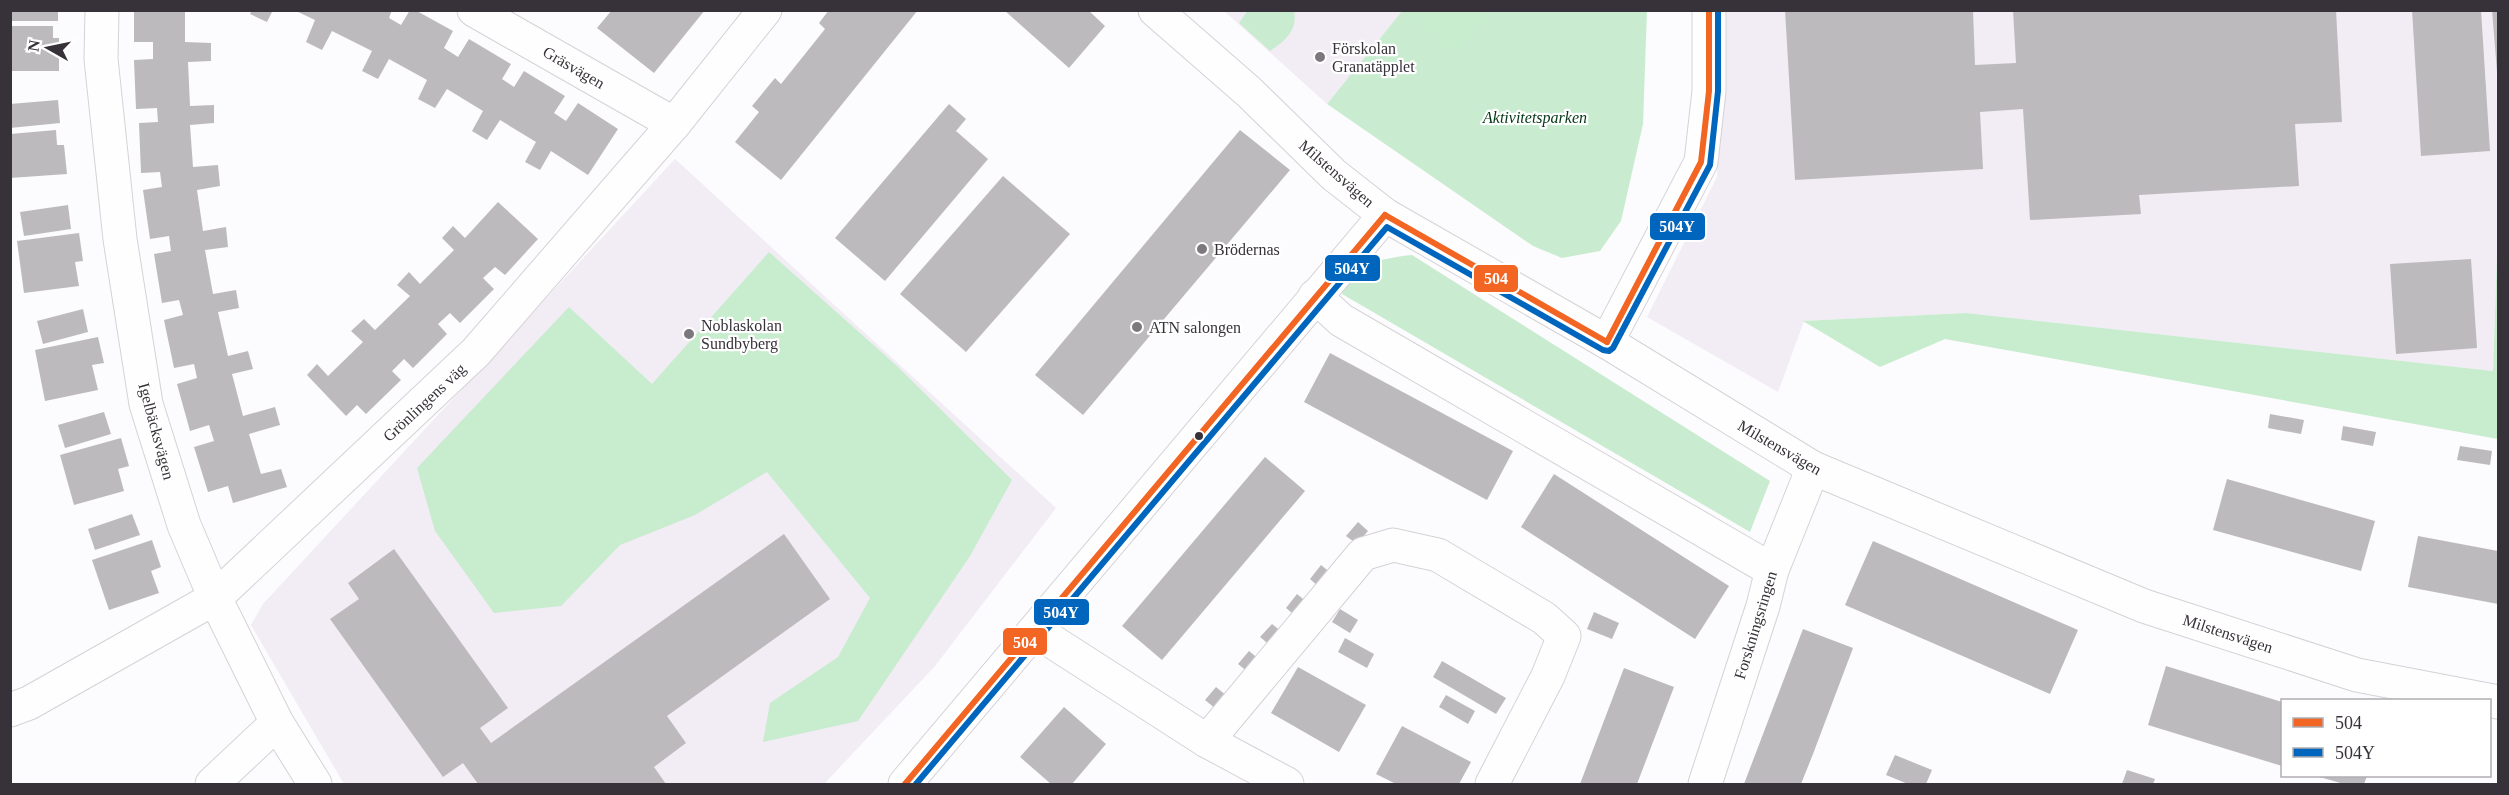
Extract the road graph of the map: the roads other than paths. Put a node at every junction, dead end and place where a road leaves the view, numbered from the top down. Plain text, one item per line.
1 (102, 10) edge
2 (474, 10) edge
3 (765, 10) edge
4 (1155, 10) edge
5 (1709, 10) edge
6 (674, 124) junction
7 (1385, 215) junction
8 (1315, 296) junction
9 (1607, 342) junction
10 (1813, 468) junction
11 (1772, 570) junction
12 (215, 598) junction
13 (1036, 631) junction
14 (2483, 699) edge
15 (10, 710) edge
16 (277, 723) junction
17 (1207, 741) junction
18 (212, 784) edge
19 (315, 784) edge
20 (905, 784) edge
21 (1287, 784) edge
22 (1492, 784) edge
23 (1705, 784) edge

1 - 12 street, Igelbäcksvägen
2 - 6 street, Gräsvägen
3 - 6 street, Grönlingens väg
4 - 7 street, Milstensvägen
5 - 9 street
6 - 12 street, Grönlingens väg
7 - 8 street
7 - 9 street, Milstensvägen
8 - 11 street
8 - 13 street
9 - 10 street, Milstensvägen
10 - 11 street, Forskningsringen
10 - 14 street, Milstensvägen
11 - 23 street, Forskningsringen
12 - 15 street, Grönlingens väg
12 - 16 street, Igelbäcksvägen
13 - 17 street
13 - 20 street
16 - 18 street
16 - 19 street, Igelbäcksvägen
17 - 21 street
17 - 22 street

